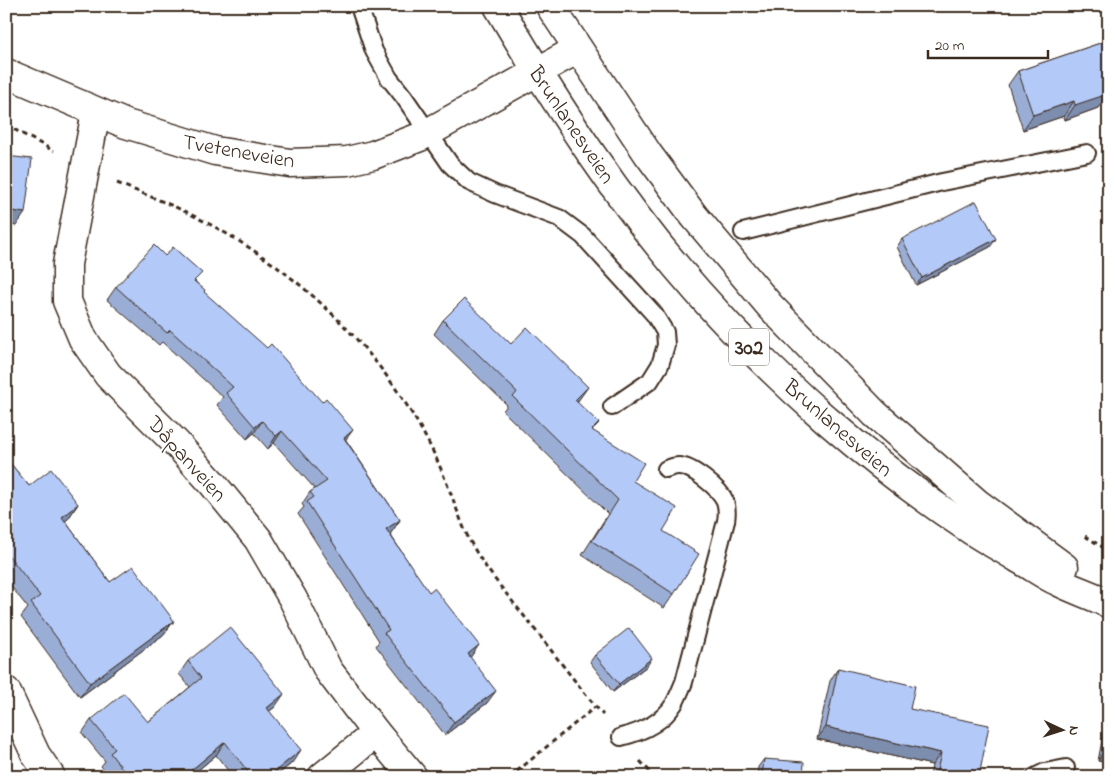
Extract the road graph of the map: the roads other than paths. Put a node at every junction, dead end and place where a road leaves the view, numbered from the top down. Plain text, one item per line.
1 (359, 6) edge
2 (498, 6) edge
3 (550, 6) edge
4 (578, 49) junction
5 (538, 72) junction
6 (6, 73) edge
7 (96, 112) junction
8 (429, 132) junction
9 (1087, 153) dead end
10 (743, 232) dead end
11 (612, 408) dead end
12 (666, 469) dead end
13 (1100, 599) edge
14 (6, 691) edge
15 (376, 733) junction
16 (622, 737) dead end
17 (1066, 768) dead end
18 (52, 777) edge
19 (322, 777) edge
20 (413, 777) edge
21 (1035, 777) edge

1 - 8 lane
2 - 5 main road, Brunlanesveien / 302
3 - 4 main road, Brunlanesveien / 302
4 - 5 main road, Tveteneveien
4 - 13 main road, Brunlanesveien / 302
5 - 8 main road, Tveteneveien
5 - 13 main road, Brunlanesveien / 302
6 - 7 main road, Tveteneveien
7 - 8 main road, Tveteneveien
7 - 15 main road, Dåpanveien
8 - 11 lane
9 - 10 lane
12 - 16 lane
14 - 18 main road
15 - 19 main road
15 - 20 main road, Dåpanveien
17 - 21 lane

